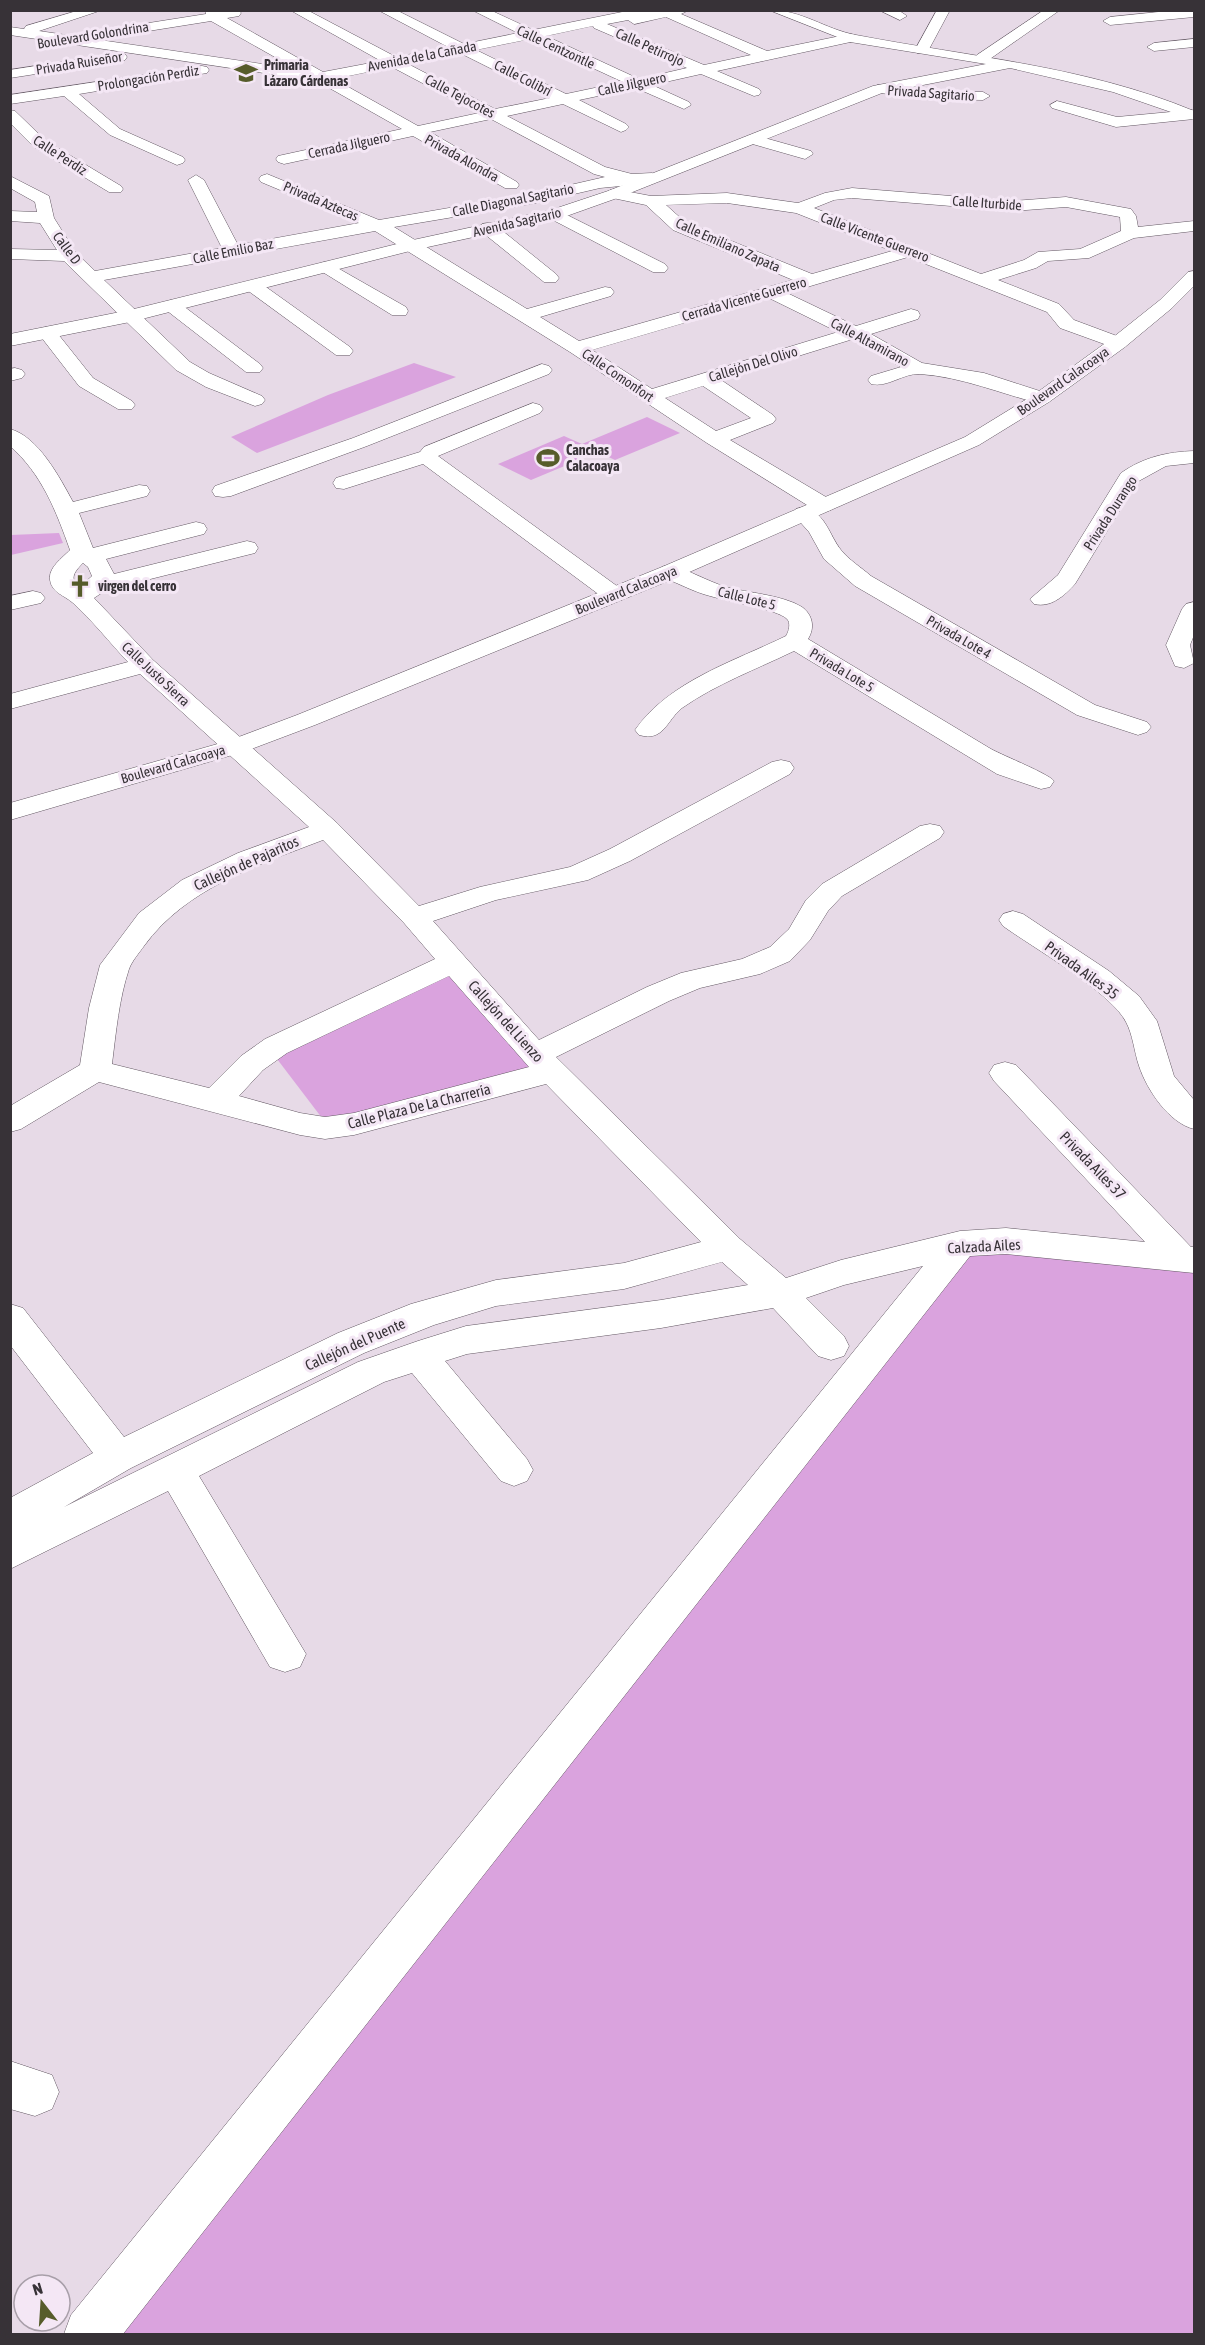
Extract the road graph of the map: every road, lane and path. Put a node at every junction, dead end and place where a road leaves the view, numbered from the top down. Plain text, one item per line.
1 (96, 10) edge
2 (247, 10) edge
3 (296, 10) edge
4 (384, 10) edge
5 (477, 10) edge
6 (568, 10) edge
7 (684, 10) edge
8 (775, 10) edge
9 (885, 10) edge
10 (944, 10) edge
11 (1054, 10) edge
12 (661, 12) edge
13 (213, 13) edge
14 (1194, 13) edge
15 (900, 16) dead end
16 (1110, 21) dead end
17 (599, 25) junction
18 (18, 37) edge
19 (536, 37) junction
20 (850, 38) junction
21 (69, 39) junction
22 (1194, 43) edge
23 (1154, 47) dead end
24 (922, 50) junction
25 (468, 51) junction
26 (148, 52) junction
27 (766, 56) junction
28 (286, 58) junction
29 (982, 58) junction
30 (400, 64) junction
31 (1010, 64) junction
32 (231, 65) junction
33 (700, 70) junction
34 (10, 74) edge
35 (325, 79) junction
36 (635, 84) junction
37 (878, 89) junction
38 (67, 92) junction
39 (754, 92) dead end
40 (983, 96) dead end
41 (564, 99) junction
42 (10, 100) edge
43 (684, 105) dead end
44 (1057, 105) dead end
45 (10, 114) edge
46 (493, 114) junction
47 (1193, 115) edge
48 (621, 128) dead end
49 (414, 130) junction
50 (754, 140) junction
51 (805, 154) dead end
52 (284, 159) dead end
53 (177, 160) dead end
54 (72, 164) junction
55 (52, 169) dead end
56 (31, 173) dead end
57 (627, 177) junction
58 (652, 178) junction
59 (10, 179) edge
60 (267, 179) dead end
61 (511, 185) dead end
62 (200, 187) dead end
63 (115, 189) dead end
64 (614, 194) junction
65 (651, 201) junction
66 (800, 208) junction
67 (555, 214) junction
68 (10, 216) edge
69 (46, 218) junction
70 (375, 224) junction
71 (1194, 226) edge
72 (488, 228) junction
73 (1130, 233) junction
74 (413, 245) junction
75 (911, 251) junction
76 (234, 252) junction
77 (10, 254) edge
78 (69, 256) junction
79 (327, 267) junction
80 (659, 268) dead end
81 (1194, 276) edge
82 (92, 277) junction
83 (550, 278) dead end
84 (810, 280) junction
85 (979, 280) junction
86 (253, 286) junction
87 (605, 292) dead end
88 (771, 292) junction
89 (172, 306) junction
90 (399, 311) dead end
91 (526, 315) junction
92 (910, 315) dead end
93 (130, 316) junction
94 (47, 333) junction
95 (856, 333) junction
96 (10, 340) edge
97 (1118, 343) junction
98 (577, 348) junction
99 (343, 351) dead end
100 (253, 368) dead end
101 (917, 368) junction
102 (542, 370) dead end
103 (704, 378) junction
104 (878, 380) dead end
105 (650, 396) junction
106 (1042, 398) junction
107 (255, 400) dead end
108 (125, 405) dead end
109 (533, 409) dead end
110 (397, 428) junction
111 (10, 435) edge
112 (714, 440) junction
113 (360, 442) junction
114 (424, 456) junction
115 (1194, 457) edge
116 (344, 483) dead end
117 (139, 491) dead end
118 (224, 492) dead end
119 (67, 510) junction
120 (814, 510) junction
121 (196, 529) dead end
122 (86, 543) junction
123 (247, 548) dead end
124 (670, 572) junction
125 (89, 591) junction
126 (613, 594) junction
127 (1042, 599) dead end
128 (1194, 609) edge
129 (795, 641) junction
130 (1184, 661) dead end
131 (144, 666) junction
132 (10, 702) edge
133 (1138, 727) dead end
134 (648, 730) dead end
135 (237, 746) junction
136 (781, 768) dead end
137 (1041, 781) dead end
138 (10, 812) edge
139 (327, 829) junction
140 (930, 832) dead end
141 (414, 917) junction
142 (1013, 921) dead end
143 (453, 962) junction
144 (544, 1063) junction
145 (95, 1070) junction
146 (1005, 1073) dead end
147 (216, 1101) junction
148 (1194, 1118) edge
149 (10, 1121) edge
150 (960, 1244) junction
151 (728, 1248) junction
152 (1187, 1258) edge
153 (780, 1293) junction
154 (10, 1317) edge
155 (831, 1346) dead end
156 (417, 1355) junction
157 (118, 1457) junction
158 (175, 1470) junction
159 (514, 1470) dead end
160 (10, 1518) edge
161 (10, 1552) edge
162 (285, 1654) dead end
163 (90, 2334) edge

1 - 18 street
2 - 13 street, Boulevard Golondrina
3 - 30 street, Calle Tejocotes
4 - 25 street, Calle Colibrí
5 - 19 street, Calle Centzontle
6 - 17 street, Calle Petirrojo
7 - 12 street, Avenida de la Cañada
8 - 20 street
9 - 15 street
10 - 24 street
11 - 29 street
12 - 17 street, Avenida de la Cañada
12 - 27 street
13 - 21 street, Boulevard Golondrina
13 - 28 street, Privada Alondra
14 - 16 street
17 - 19 street, Avenida de la Cañada
17 - 33 street, Calle Petirrojo
18 - 21 street, Avenida de la Cañada
19 - 25 street, Avenida de la Cañada
19 - 36 street, Calle Centzontle
20 - 24 street
20 - 27 street, Calle Jilguero
21 - 26 street, Avenida de la Cañada
22 - 23 street
24 - 29 street
25 - 30 street, Avenida de la Cañada
25 - 41 street, Calle Colibrí
26 - 32 street, Avenida de la Cañada
26 - 34 street, Privada Ruiseñor
27 - 33 street, Calle Jilguero
28 - 32 street, Prolongación Perdiz
28 - 35 street, Privada Alondra
29 - 31 street
30 - 35 street, Avenida de la Cañada
30 - 46 street, Calle Tejocotes
31 - 37 street, Avenida Sagitario
31 - 47 street
32 - 35 street, Avenida de la Cañada
32 - 38 street, Prolongación Perdiz
33 - 36 street, Calle Jilguero
33 - 39 street, Calle Petirrojo
35 - 49 street, Privada Alondra
36 - 41 street, Calle Jilguero
36 - 43 street, Calle Centzontle
37 - 40 street, Privada Sagitario
37 - 50 street, Avenida Sagitario
38 - 42 street, Prolongación Perdiz
38 - 53 street
41 - 46 street, Calle Jilguero
41 - 48 street, Calle Colibrí
44 - 47 street
45 - 54 street, Calle Perdiz
46 - 49 street, Calle Jilguero
46 - 57 street, Calle Tejocotes
49 - 52 street, Cerrada Jilguero
49 - 61 street, Privada Alondra
50 - 51 street
50 - 58 street, Avenida Sagitario
54 - 55 street
54 - 63 street, Calle Perdiz
56 - 59 street
57 - 58 street, Calle Diagonal Sagitario
57 - 70 street, Calle Diagonal Sagitario
58 - 64 street, Avenida Sagitario
59 - 69 street, Calle D
60 - 70 street, Privada Aztecas
62 - 76 street
64 - 65 street, Calle Vicente Guerrero
64 - 67 street, Avenida Sagitario
65 - 66 street, Calle Vicente Guerrero
65 - 84 street, Calle Emiliano Zapata
66 - 73 street, Calle Iturbide
66 - 75 street, Calle Vicente Guerrero
67 - 72 street, Avenida Sagitario
67 - 80 street
68 - 69 street
69 - 78 street, Calle D
70 - 74 street, Privada Aztecas
70 - 76 street, Calle Emilio Baz
71 - 73 street
72 - 74 street, Avenida Sagitario
72 - 83 street
73 - 85 street
74 - 79 street, Avenida Sagitario
74 - 91 street, Calle Comonfort
75 - 84 street, Cerrada Vicente Guerrero
75 - 85 street, Calle Vicente Guerrero
76 - 82 street, Calle Emilio Baz
77 - 78 street
78 - 82 street, Calle D
79 - 86 street, Avenida Sagitario
79 - 90 street
81 - 97 street, Boulevard Calacoaya
82 - 93 street, Calle D
84 - 88 street, Cerrada Vicente Guerrero
85 - 97 street, Calle Vicente Guerrero
86 - 89 street, Avenida Sagitario
86 - 99 street
87 - 91 street
88 - 95 street, Calle Altamirano
88 - 98 street, Cerrada Vicente Guerrero
89 - 93 street, Avenida Sagitario
89 - 100 street
91 - 98 street, Calle Comonfort
92 - 95 street, Callejón Del Olivo
93 - 94 street, Avenida Sagitario
93 - 107 street, Calle D
94 - 96 street, Avenida Sagitario
94 - 108 street
95 - 101 street, Calle Altamirano
95 - 103 street, Callejón Del Olivo
97 - 106 street, Boulevard Calacoaya
98 - 105 street, Calle Comonfort
101 - 104 street
101 - 106 street, Calle Altamirano
102 - 110 street
103 - 105 street, Callejón Del Olivo
103 - 112 street
105 - 112 street, Calle Comonfort
106 - 120 street, Boulevard Calacoaya
109 - 114 street
110 - 113 street
110 - 114 street
111 - 119 street
112 - 120 street, Calle Comonfort
113 - 114 street
113 - 118 street
114 - 116 street
114 - 126 street
115 - 127 street, Privada Durango
117 - 119 street
119 - 122 street
120 - 124 street, Boulevard Calacoaya
120 - 133 street, Privada Lote 4
121 - 122 street
122 - 125 street
122 - 125 street, Calle Justo Sierra
123 - 125 street
124 - 126 street, Boulevard Calacoaya
124 - 129 street, Calle Lote 5
125 - 131 street, Calle Justo Sierra
126 - 135 street, Boulevard Calacoaya
128 - 130 street
129 - 134 street, Privada Lote 5
129 - 137 street, Privada Lote 5
131 - 132 street
131 - 135 street, Calle Justo Sierra
135 - 138 street, Boulevard Calacoaya
135 - 139 street, Callejón del Lienzo
136 - 141 street
139 - 141 street, Callejón del Lienzo
139 - 145 street, Callejón de Pajaritos
140 - 144 street, Calle Plaza De La Charrería
141 - 143 street, Callejón del Lienzo
142 - 148 street, Privada Ailes 35
143 - 144 street, Callejón del Lienzo
143 - 147 street
144 - 147 street, Calle Plaza De La Charrería
144 - 151 street, Callejón del Lienzo
145 - 147 street, Calle Plaza De La Charrería
145 - 149 street
146 - 152 street, Privada Ailes 37
150 - 152 street, Calzada Ailes
150 - 153 street, Calzada Ailes
150 - 163 street
151 - 153 street, Callejón del Lienzo
151 - 157 street, Callejón del Puente
153 - 155 street, Callejón del Lienzo
153 - 156 street, Calzada Ailes
154 - 157 street
156 - 158 street, Calzada Ailes
156 - 159 street
157 - 160 street, Callejón del Puente
158 - 161 street, Calzada Ailes
158 - 162 street

